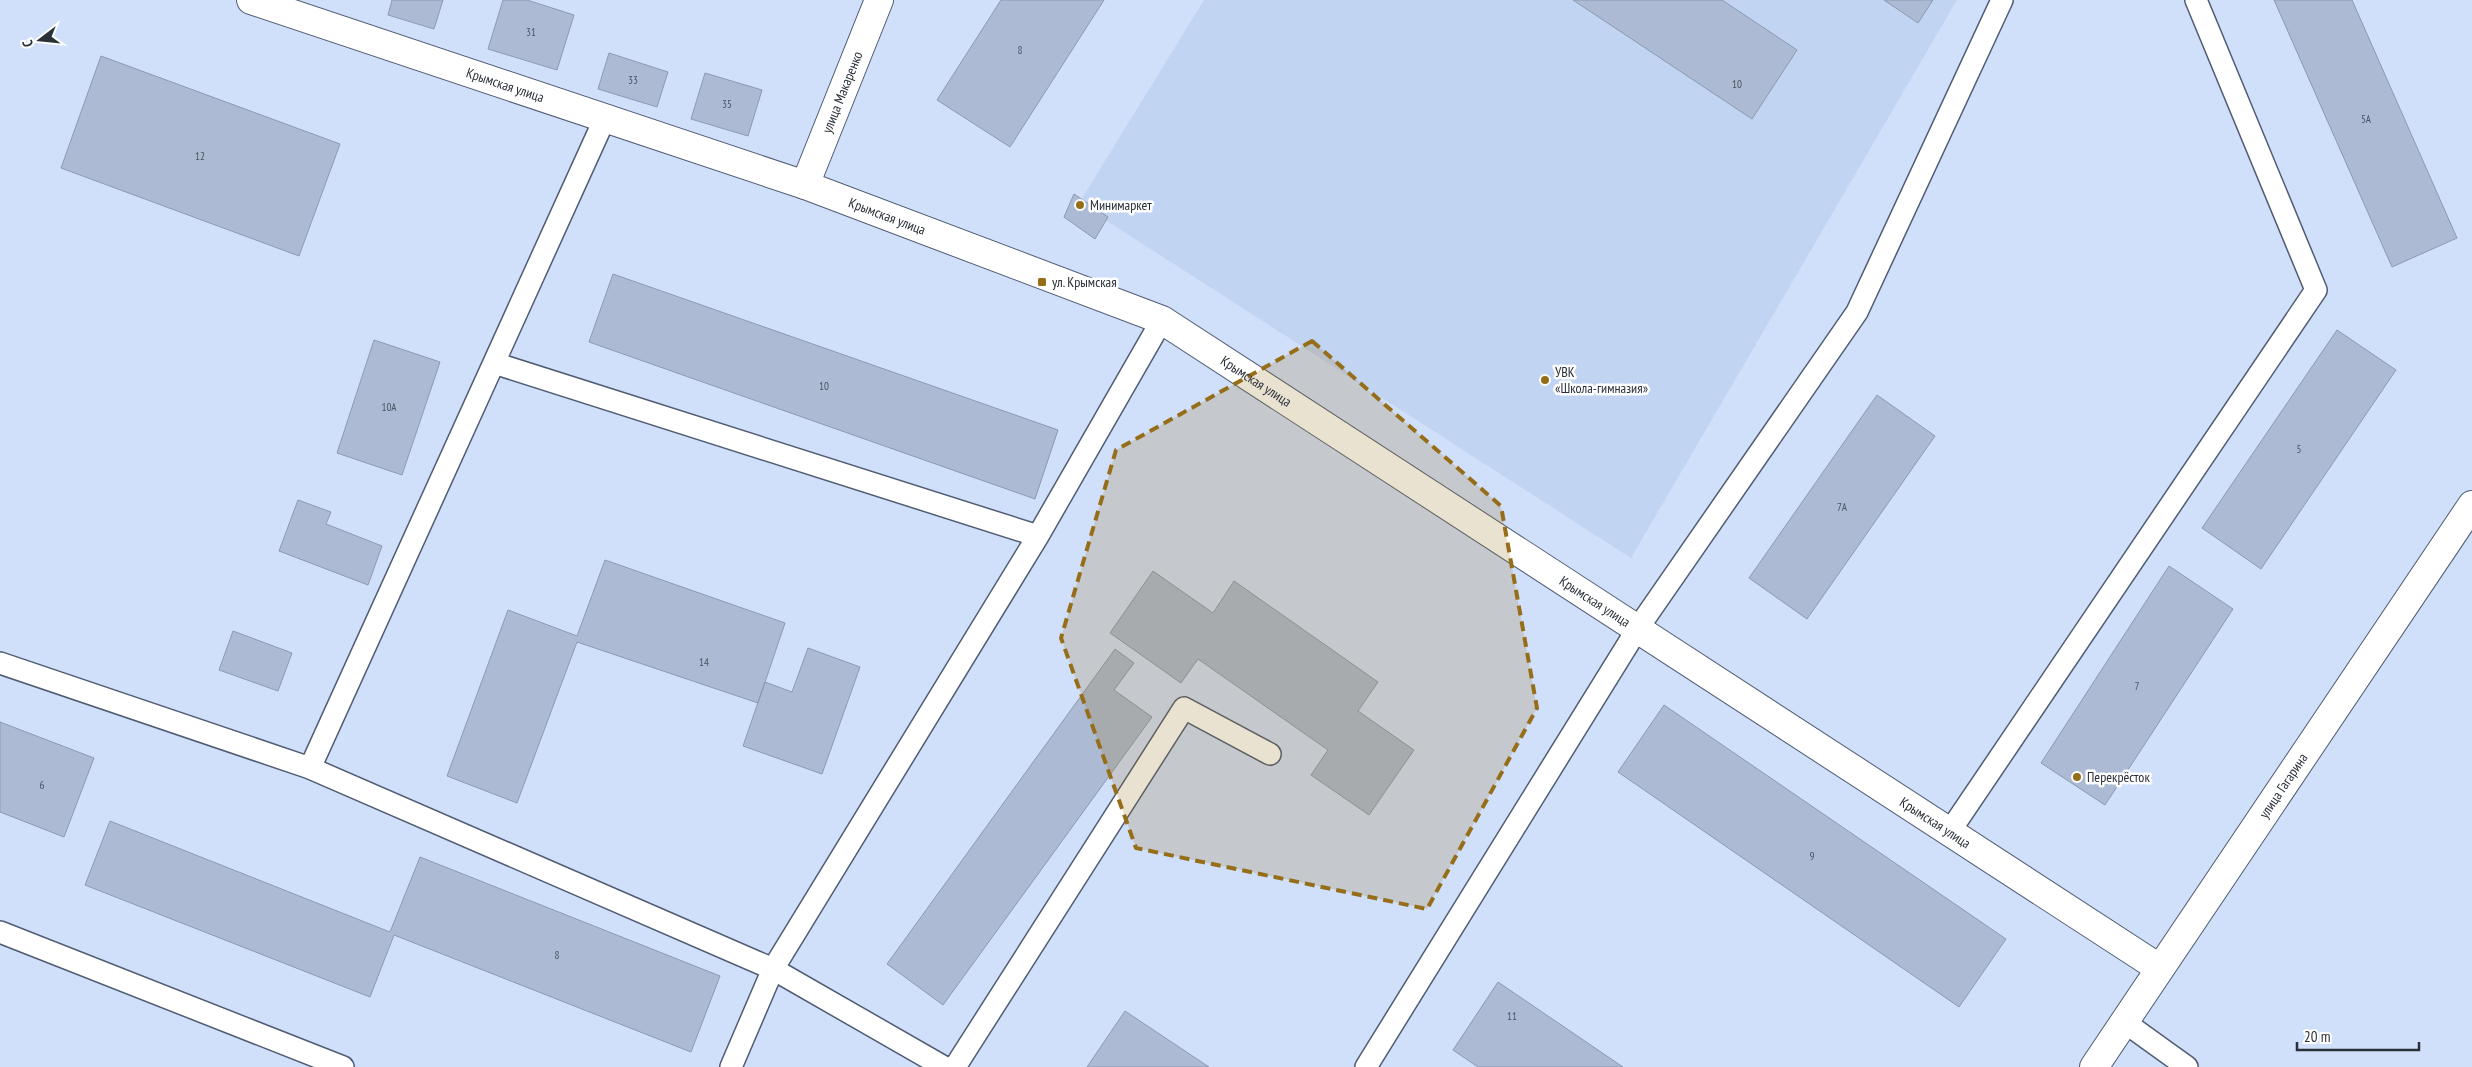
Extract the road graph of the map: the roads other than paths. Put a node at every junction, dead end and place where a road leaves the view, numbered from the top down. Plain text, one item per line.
1 (251, 0) edge
2 (879, 0) edge
3 (2002, 0) edge
4 (2196, 0) edge
5 (605, 118) junction
6 (805, 185) junction
7 (1162, 320) junction
8 (494, 363) junction
9 (2472, 505) edge
10 (1038, 536) junction
11 (1638, 628) junction
12 (0, 663) edge
13 (1270, 754) dead end
14 (310, 768) junction
15 (1950, 832) junction
16 (0, 932) edge
17 (2159, 968) junction
18 (773, 969) junction
19 (2123, 1021) junction
20 (343, 1067) edge
21 (731, 1067) edge
22 (944, 1067) edge
23 (955, 1067) edge
24 (1366, 1067) edge
25 (2094, 1067) edge
26 (2187, 1067) edge

1 - 5 street, Крымская улица
2 - 6 street, улица Макаренко
3 - 11 lane
4 - 15 lane
5 - 6 street, Крымская улица
5 - 8 lane
6 - 7 street, Крымская улица
7 - 10 lane
7 - 11 street, Крымская улица
8 - 10 lane
8 - 14 lane
9 - 17 street, улица Гагарина
10 - 18 lane
11 - 15 street, Крымская улица
11 - 24 lane
12 - 14 lane
13 - 23 lane
14 - 18 lane
15 - 17 street, Крымская улица
16 - 20 lane
17 - 19 street, улица Гагарина
18 - 21 lane
18 - 22 lane
19 - 25 street, улица Гагарина
19 - 26 lane

